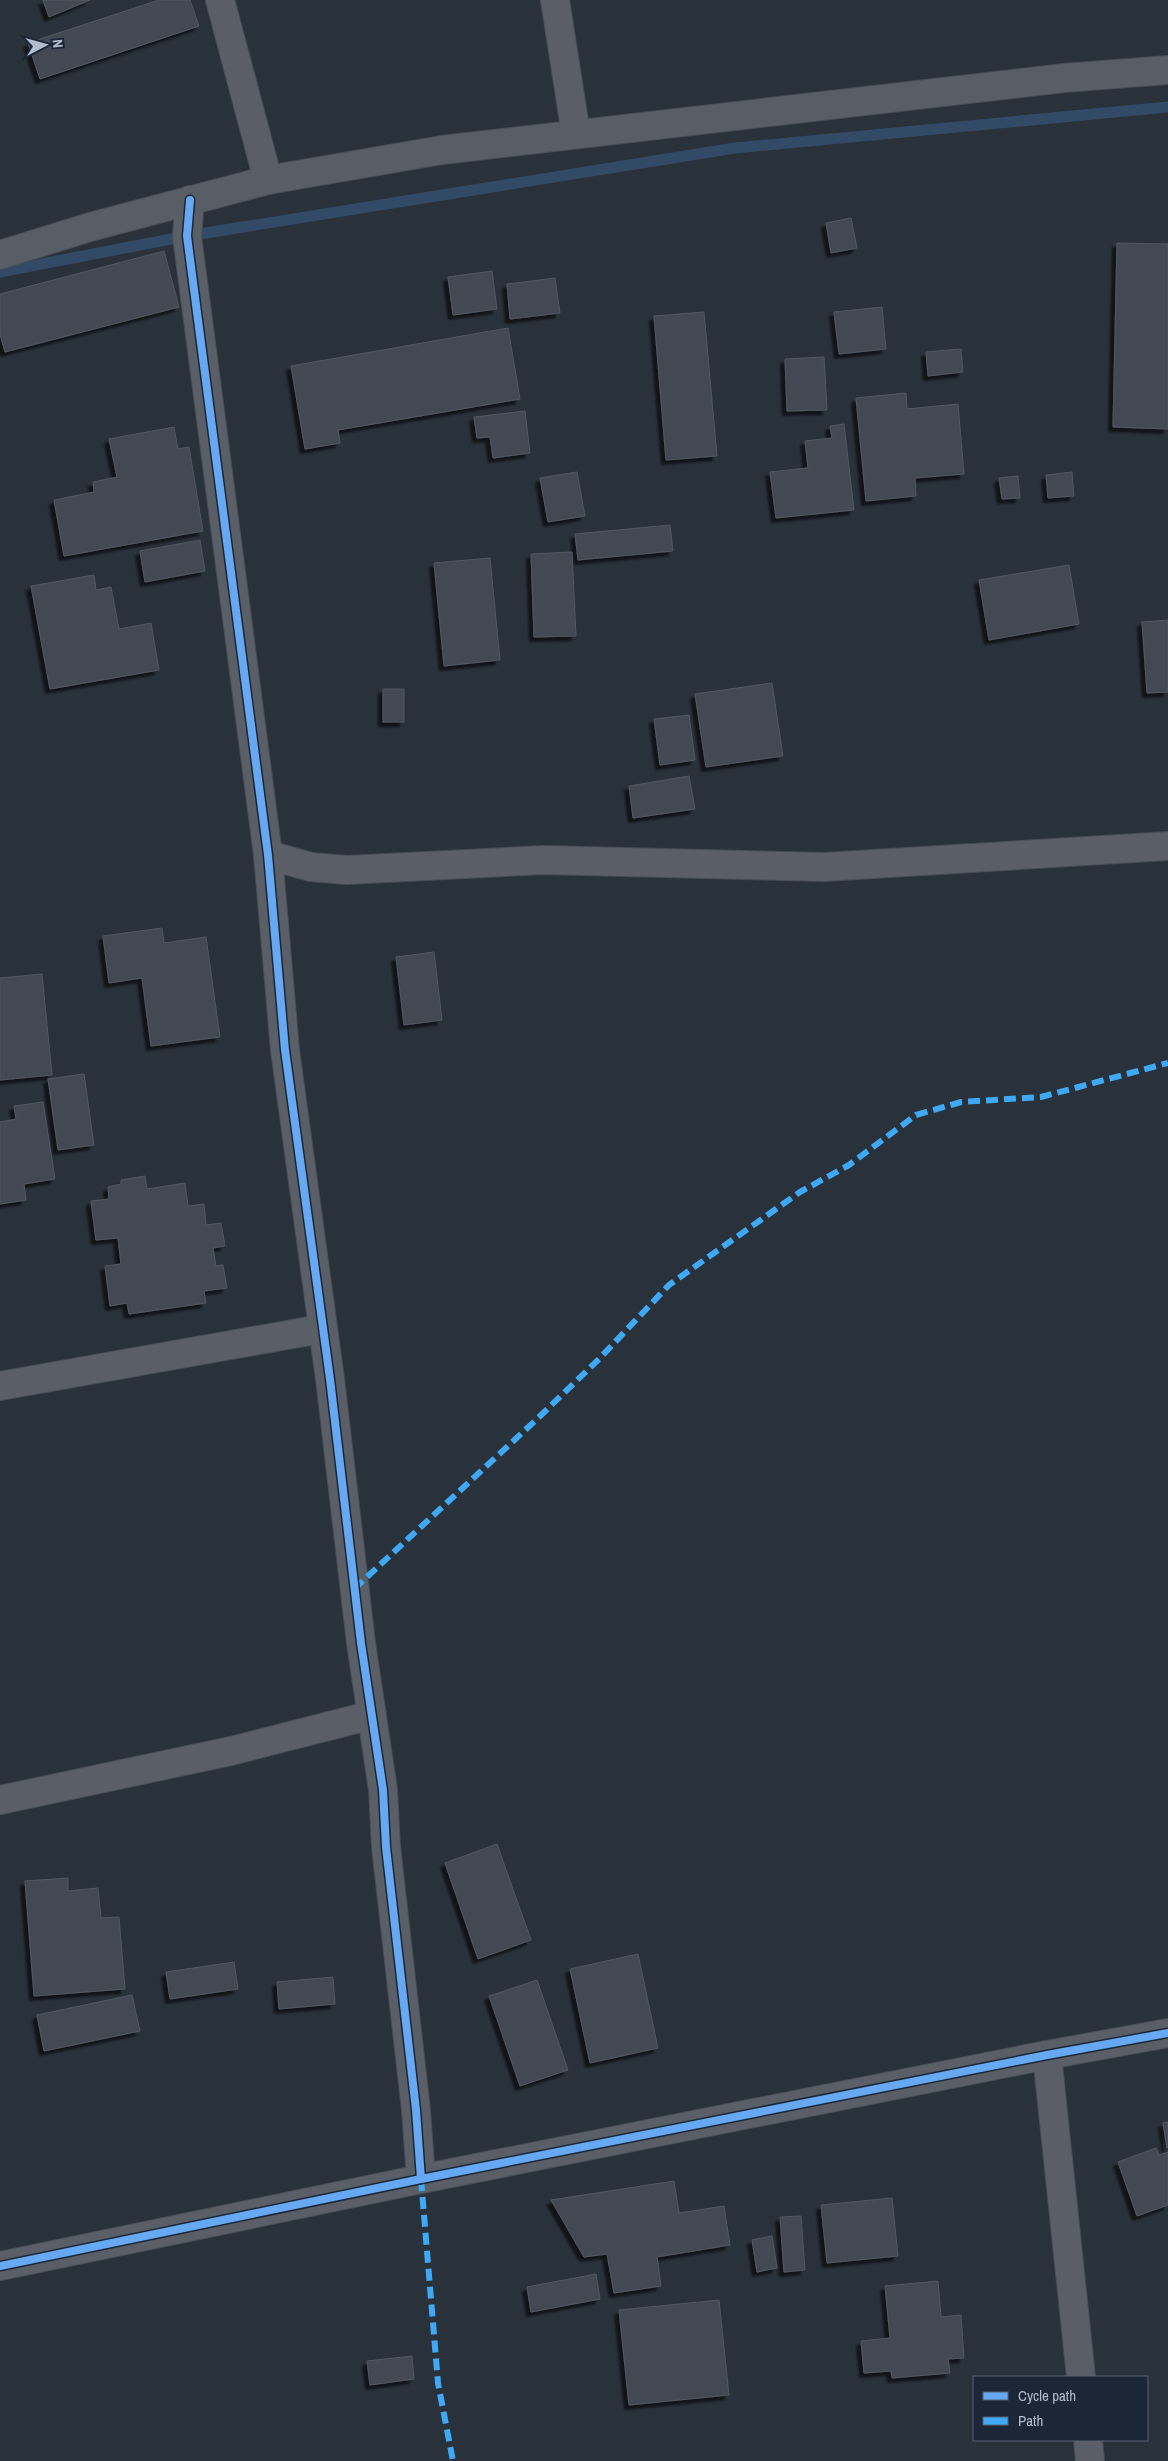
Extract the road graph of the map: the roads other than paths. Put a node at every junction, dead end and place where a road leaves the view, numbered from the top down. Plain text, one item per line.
1 (220, 0) edge
2 (555, 0) edge
3 (1168, 70) edge
4 (576, 134) junction
5 (268, 180) junction
6 (190, 200) junction
7 (0, 255) edge
8 (1168, 846) edge
9 (268, 855) junction
10 (321, 1329) junction
11 (0, 1386) edge
12 (372, 1715) junction
13 (0, 1800) edge
14 (1168, 2033) edge
15 (1047, 2055) junction
16 (421, 2179) junction
17 (0, 2266) edge
18 (1081, 2376) edge
19 (1088, 2441) edge
20 (1090, 2461) edge

1 - 5 street
2 - 4 street
3 - 4 main road
4 - 5 main road
5 - 6 main road
6 - 7 main road
6 - 9 street
8 - 9 street
9 - 10 street
10 - 11 street
10 - 12 street
12 - 13 street
12 - 16 street
14 - 15 street
15 - 16 street
15 - 18 street
16 - 17 street
19 - 20 street

